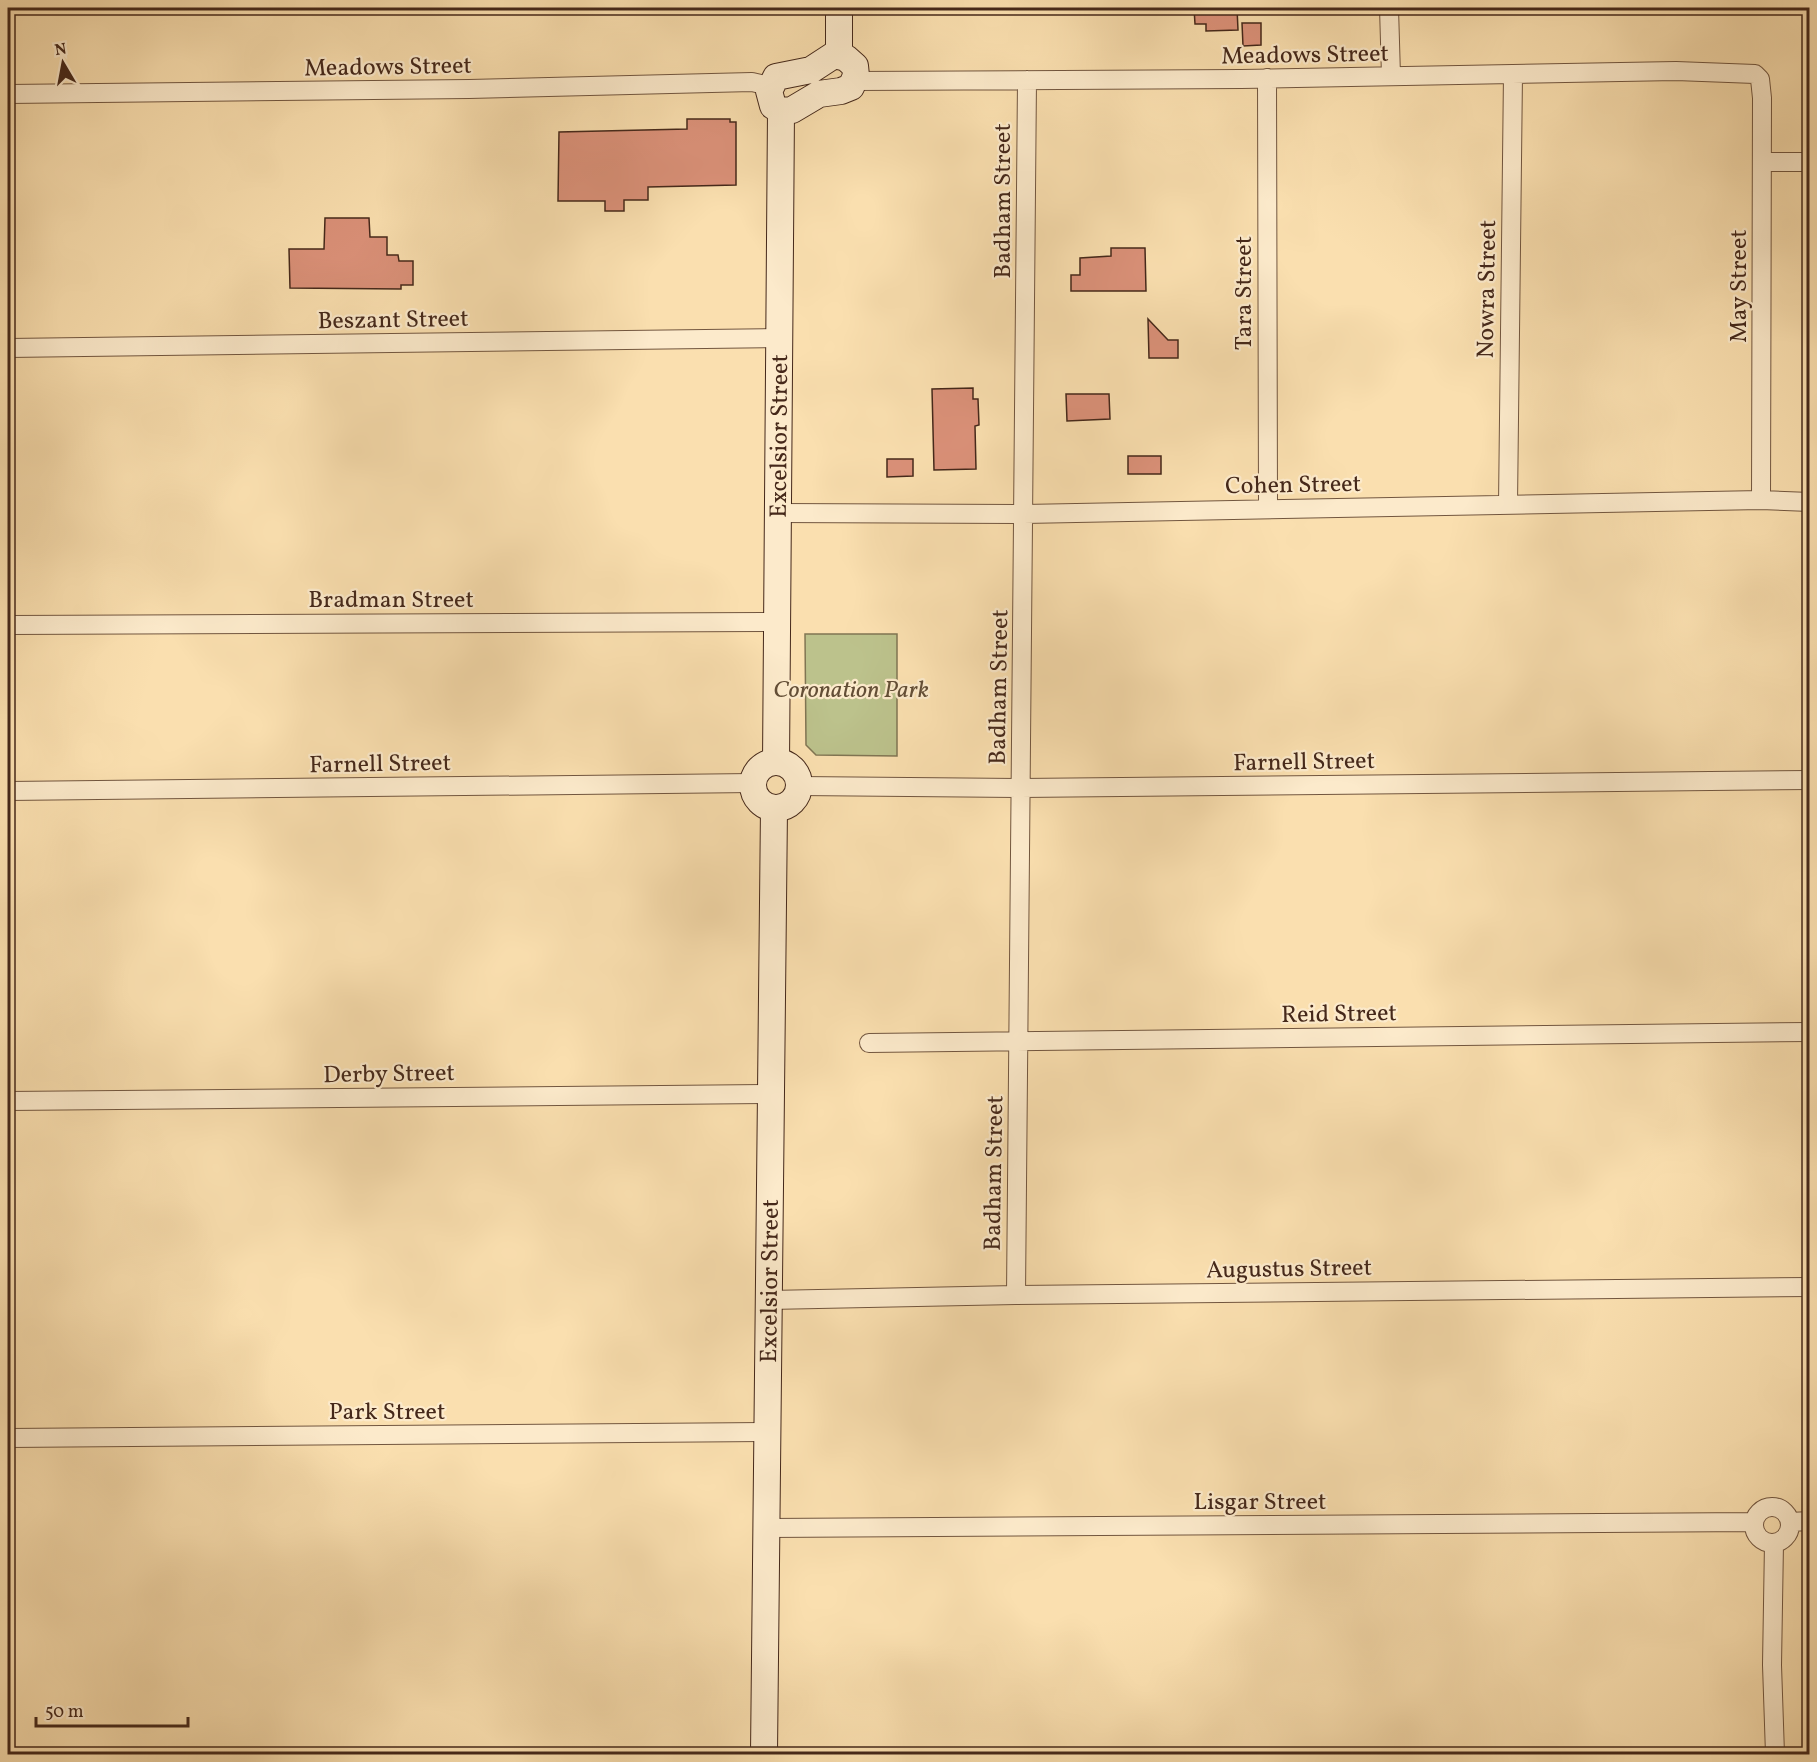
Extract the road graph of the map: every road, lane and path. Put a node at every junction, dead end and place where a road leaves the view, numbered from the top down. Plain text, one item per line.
1 (839, 8) edge
2 (1389, 8) edge
3 (839, 56) junction
4 (1513, 74) junction
5 (1755, 74) joint
6 (1391, 76) junction
7 (1267, 78) junction
8 (1027, 80) junction
9 (855, 81) junction
10 (769, 86) junction
11 (8, 94) edge
12 (781, 111) junction
13 (1762, 162) junction
14 (1809, 162) edge
15 (779, 338) junction
16 (8, 348) edge
17 (1761, 500) junction
18 (1809, 502) edge
19 (1508, 505) junction
20 (1268, 508) junction
21 (778, 513) junction
22 (1024, 513) junction
23 (775, 622) junction
24 (8, 625) edge
25 (776, 762) junction
26 (1809, 780) edge
27 (753, 783) junction
28 (799, 786) junction
29 (1021, 788) junction
30 (8, 791) edge
31 (774, 808) junction
32 (1809, 1032) edge
33 (1018, 1040) junction
34 (869, 1043) dead end
35 (771, 1094) junction
36 (8, 1101) edge
37 (1809, 1287) edge
38 (1016, 1294) junction
39 (769, 1300) junction
40 (768, 1432) junction
41 (8, 1438) edge
42 (1809, 1521) edge
43 (1754, 1522) junction
44 (1790, 1522) junction
45 (766, 1528) junction
46 (1774, 1543) junction
47 (764, 1754) edge
48 (1775, 1755) edge

1 - 3 street
2 - 6 street
3 - 9 street
3 - 10 street
4 - 5 street, Meadows Street
4 - 6 street, Meadows Street
4 - 19 street, Nowra Street
5 - 13 street, May Street
6 - 7 street, Meadows Street
7 - 8 street, Meadows Street
7 - 20 street, Tara Street
8 - 9 street, Meadows Street
8 - 22 street, Badham Street
9 - 12 street
10 - 11 street, Meadows Street
10 - 12 street
12 - 15 street, Excelsior Street
13 - 14 street
13 - 17 street, May Street
15 - 16 street, Beszant Street
15 - 21 street, Excelsior Street
17 - 18 street, Cohen Street
17 - 19 street, Cohen Street
19 - 20 street, Cohen Street
20 - 22 street, Cohen Street
21 - 22 street, Cohen Street
21 - 23 street, Excelsior Street
22 - 29 street, Badham Street
23 - 24 street, Bradman Street
23 - 25 street, Excelsior Street
25 - 27 street
25 - 28 street
26 - 29 street, Farnell Street
27 - 30 street, Farnell Street
27 - 31 street
28 - 29 street, Farnell Street
28 - 31 street
29 - 33 street, Badham Street
31 - 35 street, Excelsior Street
32 - 33 street, Reid Street
33 - 34 street, Reid Street
33 - 38 street, Badham Street
35 - 36 street, Derby Street
35 - 39 street, Excelsior Street
37 - 38 street, Augustus Street
38 - 39 street, Augustus Street
39 - 40 street, Excelsior Street
40 - 41 street, Park Street
40 - 45 street, Excelsior Street
42 - 44 street
43 - 44 street
43 - 45 street, Lisgar Street
43 - 46 street
44 - 46 street
45 - 47 street, Excelsior Street
46 - 48 street

